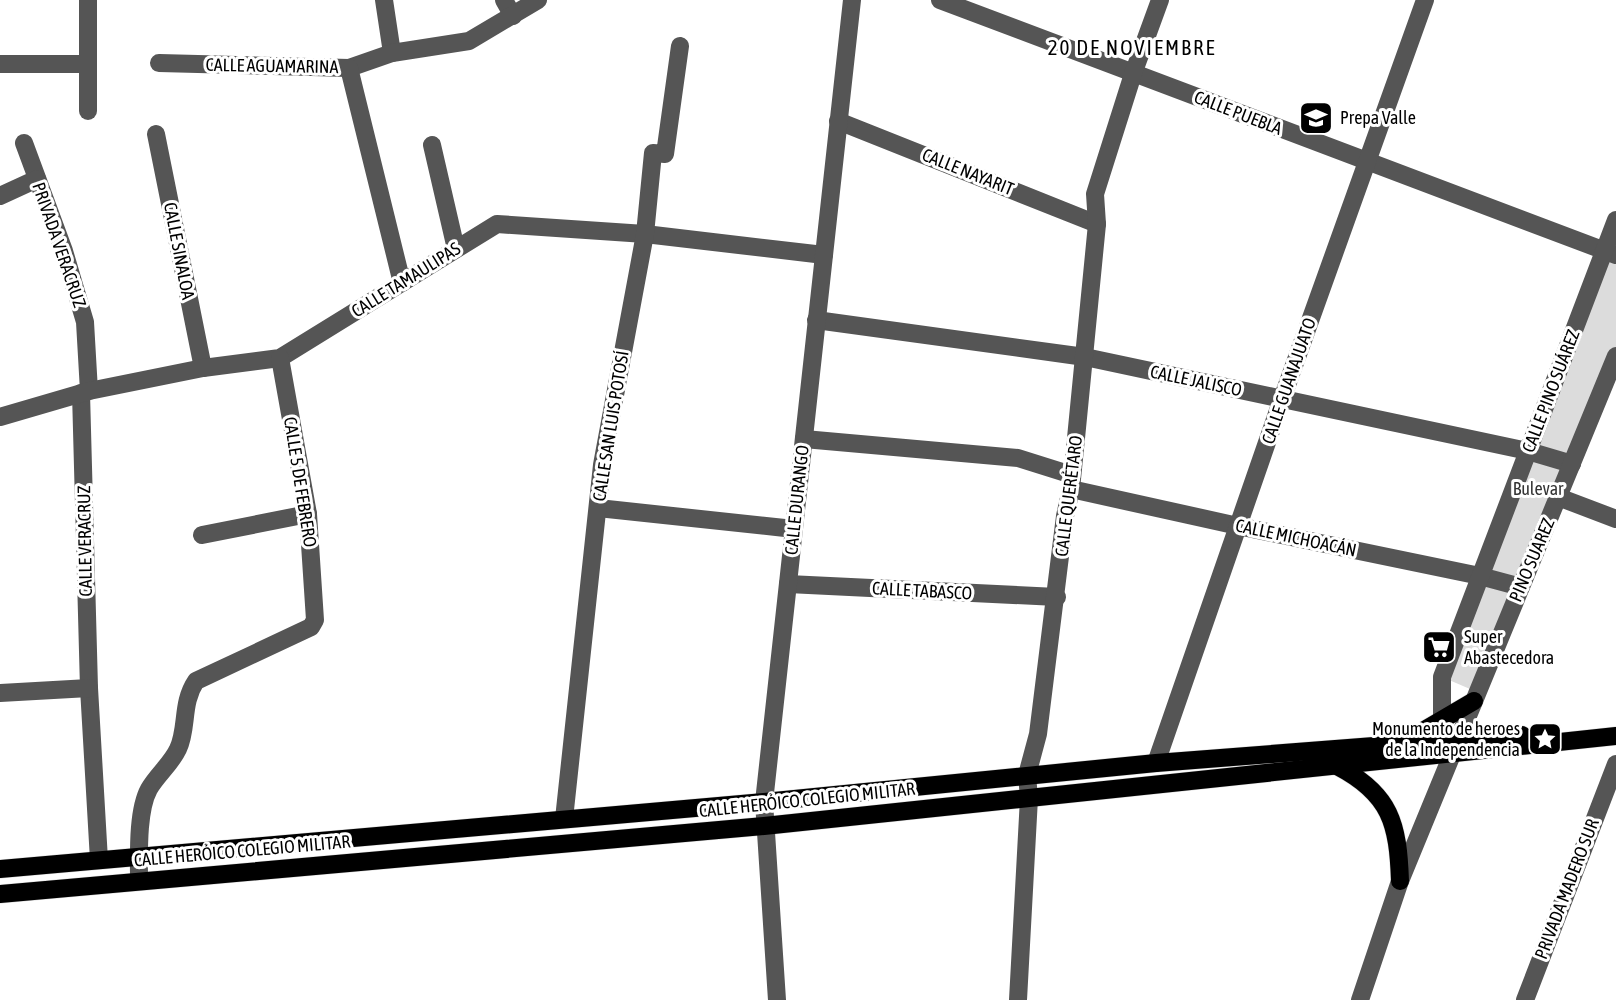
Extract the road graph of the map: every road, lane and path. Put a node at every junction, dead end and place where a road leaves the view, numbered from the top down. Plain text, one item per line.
1 (88, 0) edge
2 (384, 0) edge
3 (538, 0) edge
4 (852, 0) edge
5 (940, 0) edge
6 (1160, 0) edge
7 (1425, 0) edge
8 (509, 8) edge
9 (680, 46) dead end
10 (392, 53) junction
11 (0, 64) edge
12 (88, 64) junction
13 (159, 64) dead end
14 (349, 68) junction
15 (1133, 74) junction
16 (88, 111) dead end
17 (838, 121) junction
18 (156, 134) dead end
19 (24, 143) dead end
20 (432, 145) dead end
21 (1367, 162) junction
22 (37, 179) junction
23 (0, 195) edge
24 (1616, 220) edge
25 (1097, 223) junction
26 (645, 234) junction
27 (456, 249) junction
28 (1610, 253) edge
29 (824, 255) junction
30 (402, 283) junction
31 (816, 320) junction
32 (1616, 356) edge
33 (1085, 357) junction
34 (280, 358) junction
35 (202, 368) junction
36 (85, 392) junction
37 (1282, 399) junction
38 (0, 417) edge
39 (804, 439) junction
40 (1528, 452) junction
41 (1572, 464) junction
42 (1071, 482) junction
43 (1558, 497) junction
44 (598, 508) junction
45 (308, 514) junction
46 (1616, 519) edge
47 (1238, 526) junction
48 (794, 529) junction
49 (202, 535) dead end
50 (1480, 576) junction
51 (788, 584) junction
52 (1521, 587) junction
53 (1056, 597) junction
54 (89, 688) junction
55 (0, 693) edge
56 (1474, 701) junction
57 (1441, 722) junction
58 (1616, 727) edge
59 (1616, 736) edge
60 (1400, 744) junction
61 (1456, 748) junction
62 (1314, 760) junction
63 (1156, 763) junction
64 (1337, 766) junction
65 (1614, 774) edge
66 (1027, 775) junction
67 (1029, 798) junction
68 (764, 802) junction
69 (564, 820) junction
70 (531, 822) junction
71 (764, 826) junction
72 (345, 839) junction
73 (531, 846) junction
74 (139, 856) junction
75 (99, 860) junction
76 (346, 863) junction
77 (0, 869) edge
78 (139, 881) junction
79 (1400, 881) junction
80 (0, 894) edge
81 (777, 1000) edge
82 (1018, 1000) edge
83 (1360, 1000) edge
84 (1525, 1000) edge

1 - 12 street
2 - 10 street
3 - 8 street, CALLE AGUAMARINA
4 - 17 street, CALLE DURANGO
5 - 15 street, CALLE PUEBLA
6 - 15 street, CALLE QUERÉTARO
7 - 21 street, CALLE GUANAJUATO
8 - 10 street, CALLE AGUAMARINA
9 - 26 street, CALLE SAN LUIS POTOSÍ
10 - 14 street, CALLE AGUAMARINA
11 - 12 street
12 - 16 street
13 - 14 street, CALLE AGUAMARINA
14 - 30 street
15 - 21 street, CALLE PUEBLA
15 - 25 street, CALLE QUERÉTARO
17 - 25 street, CALLE NAYARIT
17 - 29 street, CALLE DURANGO
18 - 35 street, CALLE SINALOA
19 - 22 street, PRIVADA VERACRUZ
20 - 27 street
21 - 28 street, CALLE PUEBLA
21 - 37 street, CALLE GUANAJUATO
22 - 23 street
22 - 36 street, PRIVADA VERACRUZ
24 - 28 street, CALLE PINO SUÁREZ
25 - 33 street, CALLE QUERÉTARO
26 - 27 street, CALLE TAMAULIPAS
26 - 29 street, CALLE TAMAULIPAS
26 - 44 street, CALLE SAN LUIS POTOSÍ
27 - 30 street, CALLE TAMAULIPAS
28 - 40 street, CALLE PINO SUÁREZ
29 - 31 street, CALLE DURANGO
30 - 34 street, CALLE TAMAULIPAS
31 - 33 street, CALLE JALISCO
31 - 39 street, CALLE DURANGO
32 - 41 street, PINO SUAREZ
33 - 37 street, CALLE JALISCO
33 - 42 street, CALLE QUERÉTARO
34 - 35 street, CALLE TAMAULIPAS
34 - 45 street, CALLE 5 DE FEBRERO
35 - 36 street, CALLE TAMAULIPAS
36 - 38 street, CALLE TAMAULIPAS
36 - 54 street, CALLE VERACRUZ
37 - 40 street, CALLE JALISCO
37 - 47 street, CALLE GUANAJUATO
39 - 42 street, CALLE MICHOACÁN
39 - 48 street, CALLE DURANGO
40 - 41 street, CALLE JALISCO
40 - 50 street, CALLE PINO SUÁREZ
41 - 43 street, PINO SUAREZ
42 - 47 street, CALLE MICHOACÁN
42 - 53 street, CALLE QUERÉTARO
43 - 46 street
43 - 52 street, PINO SUAREZ
44 - 48 street
44 - 69 street, CALLE SAN LUIS POTOSÍ
45 - 49 street
45 - 74 street, CALLE 5 DE FEBRERO
47 - 50 street, CALLE MICHOACÁN
47 - 63 street, CALLE GUANAJUATO
48 - 51 street, CALLE DURANGO
50 - 52 street, CALLE MICHOACÁN
50 - 57 street, CALLE PINO SUÁREZ
51 - 53 street, CALLE TABASCO
51 - 68 street, CALLE DURANGO
52 - 56 street, PINO SUAREZ
53 - 66 street, CALLE QUERÉTARO
54 - 55 street
54 - 75 street, CALLE VERACRUZ
56 - 57 main road
56 - 61 street, PINO SUAREZ
57 - 60 main road
58 - 61 main road, CALLE HERÓICO COLEGIO MILITAR
59 - 61 main road, CALLE HERÓICO COLEGIO MILITAR
60 - 61 main road, CALLE HERÓICO COLEGIO MILITAR
60 - 62 main road, CALLE HERÓICO COLEGIO MILITAR
61 - 64 main road, CALLE HERÓICO COLEGIO MILITAR
61 - 79 street, PINO SUAREZ
62 - 63 main road, CALLE HERÓICO COLEGIO MILITAR
62 - 64 main road, CALLE HERÓICO COLEGIO MILITAR
62 - 67 main road, CALLE HERÓICO COLEGIO MILITAR
63 - 66 main road, CALLE HERÓICO COLEGIO MILITAR
64 - 79 main road
65 - 84 street, PRIVADA MADERO SUR
66 - 67 street, CALLE QUERÉTARO
66 - 68 main road, CALLE HERÓICO COLEGIO MILITAR
67 - 71 main road, CALLE HERÓICO COLEGIO MILITAR
67 - 82 street, CALLE QUERÉTARO
68 - 69 main road, CALLE HERÓICO COLEGIO MILITAR
68 - 71 street, CALLE DURANGO
69 - 70 main road, CALLE HERÓICO COLEGIO MILITAR
70 - 72 main road, CALLE HERÓICO COLEGIO MILITAR
70 - 73 main road
71 - 73 main road, CALLE HERÓICO COLEGIO MILITAR
71 - 81 street, CALLE DURANGO
72 - 74 main road, CALLE HERÓICO COLEGIO MILITAR
72 - 76 main road
73 - 76 main road, CALLE HERÓICO COLEGIO MILITAR
74 - 75 main road, CALLE HERÓICO COLEGIO MILITAR
74 - 78 street
75 - 77 main road, CALLE HERÓICO COLEGIO MILITAR
76 - 78 main road, CALLE HERÓICO COLEGIO MILITAR
78 - 80 main road, CALLE HERÓICO COLEGIO MILITAR
79 - 83 street, PINO SUAREZ

